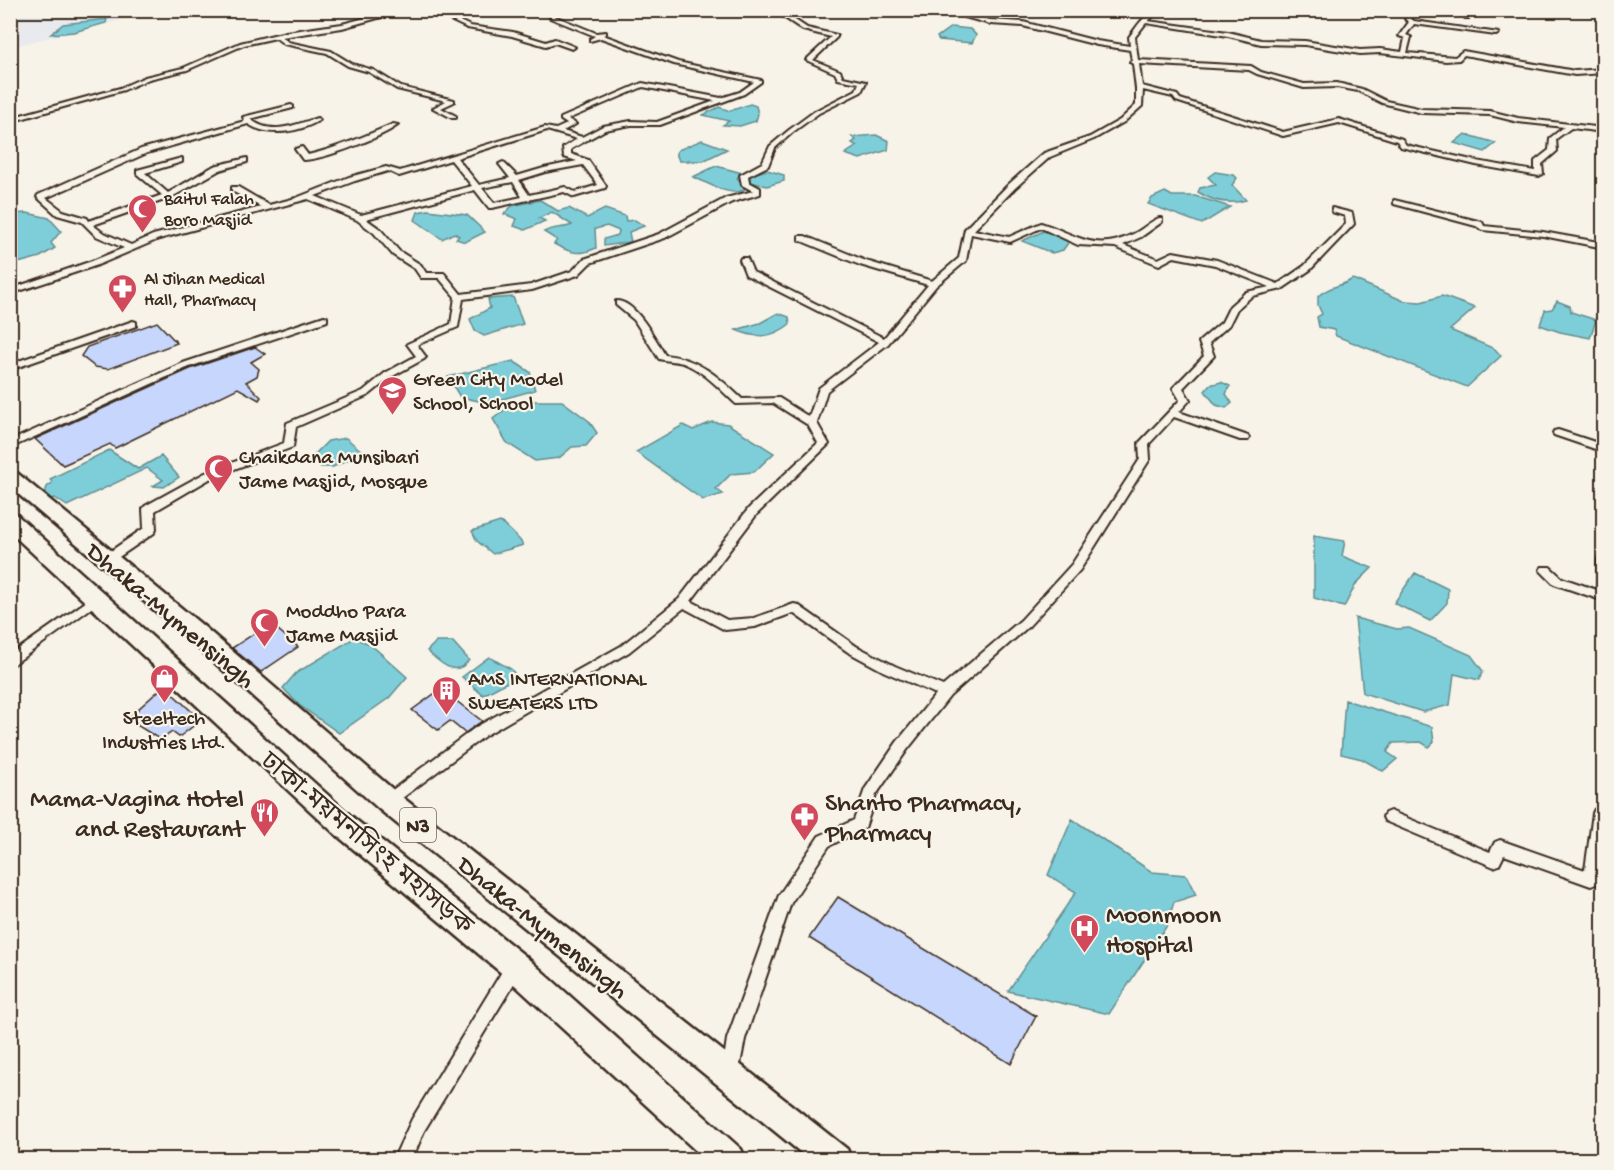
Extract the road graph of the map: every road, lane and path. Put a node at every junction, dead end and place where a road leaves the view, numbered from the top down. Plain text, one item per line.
1 (381, 10) edge
2 (405, 10) edge
3 (431, 10) edge
4 (775, 10) edge
5 (941, 10) edge
6 (1159, 10) edge
7 (1395, 10) edge
8 (1475, 10) edge
9 (1585, 10) edge
10 (391, 14) junction
11 (1604, 14) edge
12 (552, 17) dead end
13 (1467, 17) dead end
14 (1147, 22) junction
15 (1412, 22) junction
16 (1496, 33) dead end
17 (277, 36) junction
18 (601, 36) junction
19 (592, 40) dead end
20 (572, 47) dead end
21 (1132, 48) junction
22 (1404, 54) junction
23 (1133, 62) junction
24 (1604, 71) edge
25 (1140, 87) junction
26 (720, 100) junction
27 (291, 107) dead end
28 (276, 110) junction
29 (284, 115) dead end
30 (454, 117) dead end
31 (10, 120) edge
32 (292, 120) dead end
33 (317, 120) dead end
34 (249, 122) junction
35 (395, 124) dead end
36 (300, 125) junction
37 (1570, 126) junction
38 (556, 130) junction
39 (1604, 130) edge
40 (583, 139) junction
41 (299, 149) dead end
42 (453, 158) junction
43 (179, 160) dead end
44 (244, 160) dead end
45 (585, 162) junction
46 (503, 164) dead end
47 (515, 179) junction
48 (478, 188) junction
49 (235, 189) dead end
50 (167, 196) junction
51 (308, 196) junction
52 (528, 198) junction
53 (1396, 202) dead end
54 (268, 208) junction
55 (1335, 210) dead end
56 (360, 218) junction
57 (1159, 220) dead end
58 (87, 224) junction
59 (968, 231) junction
60 (802, 238) dead end
61 (1116, 245) junction
62 (1604, 246) edge
63 (131, 248) junction
64 (744, 260) dead end
65 (933, 284) junction
66 (1279, 287) junction
67 (10, 292) edge
68 (459, 297) junction
69 (619, 303) dead end
70 (324, 319) dead end
71 (133, 324) dead end
72 (885, 342) junction
73 (10, 368) edge
74 (1173, 412) junction
75 (812, 423) junction
76 (1558, 433) dead end
77 (1244, 438) dead end
78 (10, 445) edge
79 (1604, 449) edge
80 (10, 477) edge
81 (10, 520) edge
82 (1604, 558) edge
83 (106, 560) junction
84 (1546, 570) dead end
85 (1603, 596) edge
86 (97, 598) junction
87 (683, 602) junction
88 (10, 662) edge
89 (945, 692) junction
90 (388, 801) junction
91 (1604, 814) edge
92 (1390, 817) dead end
93 (515, 966) junction
94 (731, 1074) junction
95 (402, 1160) edge
96 (730, 1160) edge
97 (836, 1160) edge

1 - 10 street
2 - 10 street
3 - 20 street
4 - 68 street
5 - 21 street
6 - 14 street
7 - 15 street
8 - 13 street
9 - 11 street
10 - 17 street
12 - 18 street
14 - 21 street
14 - 22 street
15 - 16 street
15 - 22 street
17 - 30 street
17 - 31 street
18 - 19 street
18 - 26 street
21 - 23 street
22 - 24 street
23 - 25 street
23 - 37 street
25 - 37 street
25 - 59 street
26 - 38 street
26 - 40 street
27 - 28 street
28 - 29 street
28 - 34 street
32 - 36 street
33 - 36 street
34 - 36 street
34 - 58 street
35 - 41 street
37 - 39 street
38 - 40 street
38 - 42 street
40 - 45 street
42 - 48 street
42 - 51 street
43 - 50 street
44 - 50 street
45 - 47 street
45 - 52 street
46 - 47 street
47 - 48 street
47 - 52 street
48 - 52 street
48 - 56 street
49 - 54 street
50 - 58 street
51 - 54 street
51 - 56 street
53 - 62 street
54 - 63 street
55 - 66 street
56 - 68 street
57 - 61 street
58 - 63 street
59 - 61 street
59 - 65 street
60 - 65 street
61 - 66 street
63 - 67 street
64 - 72 street
65 - 72 street
66 - 74 street
68 - 83 street
69 - 75 street
70 - 78 street
71 - 73 street
72 - 75 street
74 - 77 street
74 - 89 street
75 - 87 street
76 - 79 street
80 - 83 highway, Dhaka-Mymensingh / N3
81 - 86 highway, ঢাকা-ময়মনসিংহ মহাসড়ক / N3
82 - 85 street
83 - 90 highway, Dhaka-Mymensingh / N3
84 - 85 street
86 - 88 street
86 - 93 highway, ঢাকা-ময়মনসিংহ মহাসড়ক / N3
87 - 89 street
87 - 90 street
89 - 94 street
90 - 94 highway, Dhaka-Mymensingh / N3
91 - 92 street
93 - 95 street
93 - 96 highway, ঢাকা-ময়মনসিংহ মহাসড়ক / N3
94 - 97 highway, Dhaka-Mymensingh / N3

